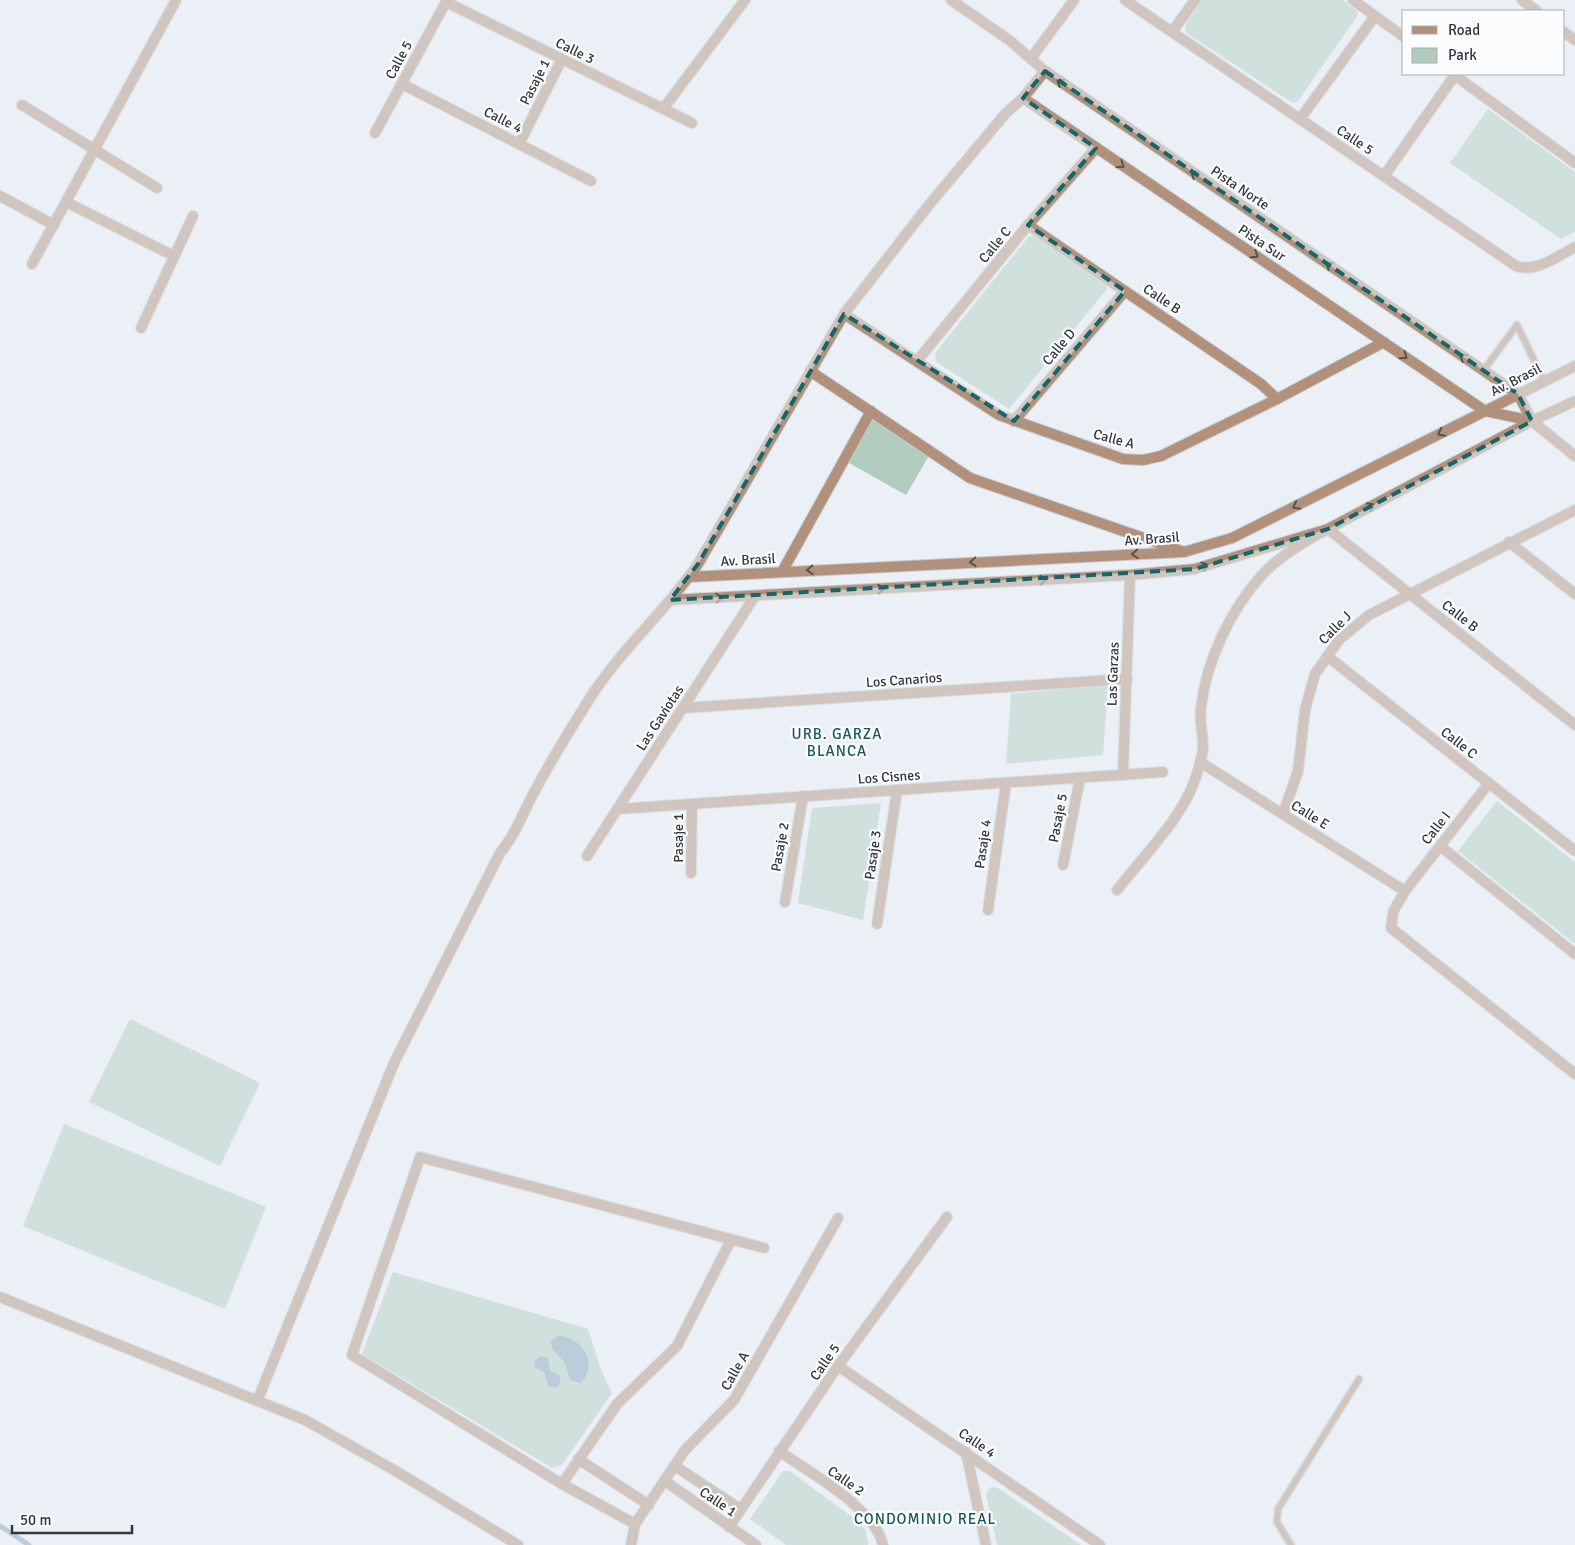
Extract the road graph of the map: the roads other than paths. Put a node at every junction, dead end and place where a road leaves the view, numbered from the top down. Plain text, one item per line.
1 (176, 0) edge
2 (745, 0) edge
3 (951, 0) edge
4 (1074, 0) edge
5 (1125, 0) edge
6 (1194, 0) edge
7 (1353, 0) edge
8 (1522, 0) edge
9 (447, 1) edge
10 (1536, 10) edge
11 (1375, 16) junction
12 (1172, 32) junction
13 (1402, 36) edge
14 (1032, 57) junction
15 (562, 59) junction
16 (1045, 71) junction
17 (1453, 75) edge
18 (1455, 75) edge
19 (402, 84) junction
20 (1022, 98) junction
21 (22, 105) dead end
22 (662, 109) junction
23 (1300, 119) junction
24 (692, 123) dead end
25 (375, 133) dead end
26 (518, 144) junction
27 (1096, 148) junction
28 (94, 150) junction
29 (1575, 163) edge
30 (1384, 176) junction
31 (591, 181) dead end
32 (157, 188) dead end
33 (0, 196) edge
34 (66, 202) junction
35 (192, 216) dead end
36 (54, 225) junction
37 (1028, 226) junction
38 (1575, 248) edge
39 (174, 256) junction
40 (32, 264) dead end
41 (1125, 290) junction
42 (844, 314) junction
43 (141, 328) dead end
44 (1384, 342) junction
45 (917, 361) junction
46 (1575, 366) edge
47 (810, 371) junction
48 (1483, 371) junction
49 (1544, 382) junction
50 (1518, 394) junction
51 (1277, 399) junction
52 (1575, 401) edge
53 (871, 411) junction
54 (1485, 412) junction
55 (1014, 421) junction
56 (1532, 421) junction
57 (1575, 456) edge
58 (1575, 510) edge
59 (1328, 529) junction
60 (1509, 542) junction
61 (1184, 552) junction
62 (782, 572) junction
63 (1130, 575) junction
64 (689, 577) junction
65 (1410, 594) junction
66 (1575, 594) edge
67 (755, 596) junction
68 (670, 600) junction
69 (1327, 656) junction
70 (1126, 679) junction
71 (683, 708) junction
72 (1575, 725) edge
73 (1200, 762) junction
74 (1163, 772) dead end
75 (1123, 775) junction
76 (1080, 778) junction
77 (1006, 782) junction
78 (1489, 783) junction
79 (897, 790) junction
80 (803, 796) junction
81 (692, 804) junction
82 (618, 809) junction
83 (1283, 814) junction
84 (1440, 846) junction
85 (1575, 851) edge
86 (588, 856) dead end
87 (1062, 865) dead end
88 (691, 872) dead end
89 (1117, 890) dead end
90 (1405, 891) junction
91 (785, 902) dead end
92 (988, 910) dead end
93 (877, 924) dead end
94 (1575, 954) edge
95 (1575, 1074) edge
96 (947, 1217) dead end
97 (838, 1218) dead end
98 (731, 1240) junction
99 (764, 1248) dead end
100 (0, 1297) edge
101 (838, 1366) junction
102 (1359, 1379) dead end
103 (258, 1399) junction
104 (779, 1451) junction
105 (966, 1452) junction
106 (578, 1459) junction
107 (675, 1466) junction
108 (665, 1481) junction
109 (562, 1484) junction
110 (649, 1504) junction
111 (740, 1509) junction
112 (635, 1524) junction
113 (729, 1526) junction
114 (518, 1545) edge
115 (631, 1545) edge
116 (756, 1545) edge
117 (883, 1545) edge
118 (986, 1545) edge
119 (1100, 1545) edge
120 (1290, 1545) edge

1 - 28 street
2 - 22 street
3 - 14 street, Pista Norte
4 - 14 street
5 - 12 street, Calle 5
6 - 12 street
7 - 11 street
8 - 10 street
9 - 15 street, Calle 3
9 - 19 street, Calle 5
11 - 13 street
11 - 23 street
12 - 23 street, Calle 5
14 - 16 street, Pista Norte
15 - 22 street, Calle 3
15 - 26 street, Pasaje 1
16 - 20 street
48 -> 16 street, Pista Norte
17 - 30 street
18 - 29 street
19 - 25 street, Calle 5
19 - 26 street, Calle 4
20 - 27 street, Pista Sur
20 - 42 street
21 - 28 street
22 - 24 street, Calle 3
23 - 30 street, Calle 5
26 - 31 street, Calle 4
27 - 37 street, Calle C
27 -> 44 street, Pista Sur
28 - 32 street
28 - 34 street
30 - 38 street, Calle 5
33 - 36 street
34 - 36 street
34 - 39 street
35 - 39 street
36 - 40 street
37 - 41 street, Calle B
37 - 45 street, Calle C
39 - 43 street
41 - 51 street, Calle B
41 - 55 street, Calle D
42 - 45 street, Calle A
42 - 47 street
44 - 51 street, Calle A
44 -> 54 street, Pista Sur
45 - 55 street, Calle A
46 - 49 street, Av. Brasil
47 - 53 street
47 - 64 street
48 - 49 lane
48 - 50 street, Pista Norte
49 - 50 street, Av. Brasil
50 - 54 street, Av. Brasil
50 - 56 street
51 - 55 street, Calle A
52 - 56 street
53 - 61 street
53 - 62 street
54 - 56 street
54 -> 61 street, Av. Brasil
56 - 57 street
59 -> 56 street
58 - 60 street, Calle J
63 -> 59 street
59 - 65 street, Calle B
59 - 73 street
60 - 65 street, Calle J
60 - 66 street
61 -> 62 street, Av. Brasil
62 - 64 street, Av. Brasil
67 -> 63 street
63 - 70 street, Las Garzas
64 - 68 street
65 - 69 street, Calle J
65 - 72 street, Calle B
68 -> 67 street
67 - 71 street, Las Gaviotas
68 - 103 street
69 - 78 street, Calle C
69 - 83 street, Calle J
70 - 71 street, Los Canarios
70 - 75 street, Las Garzas
71 - 82 street, Las Gaviotas
73 - 83 street, Calle E
73 - 89 street
74 - 75 street, Los Cisnes
75 - 76 street, Los Cisnes
76 - 77 street, Los Cisnes
76 - 87 street, Pasaje 5
77 - 79 street, Los Cisnes
77 - 92 street, Pasaje 4
78 - 84 street, Calle I
78 - 85 street, Calle C
79 - 80 street, Los Cisnes
79 - 93 street, Pasaje 3
80 - 81 street, Los Cisnes
80 - 91 street, Pasaje 2
81 - 82 street, Los Cisnes
81 - 88 street, Pasaje 1
82 - 86 street, Las Gaviotas
83 - 90 street, Calle E
84 - 90 street, Calle I
84 - 94 street
90 - 95 street, Calle I
96 - 101 street, Calle 5
97 - 107 street, Calle A
98 - 99 street
98 - 106 street
98 - 109 street
100 - 103 street
101 - 104 street, Calle 5
101 - 105 street, Calle 4
102 - 120 lane
103 - 114 street
104 - 111 street, Calle 5
104 - 117 street, Calle 2
105 - 118 street
105 - 119 street, Calle 4
106 - 109 street
106 - 110 street
107 - 108 street, Calle A
107 - 111 street
108 - 110 street, Calle A
108 - 113 street, Calle 1
109 - 112 street
110 - 112 street, Calle A
111 - 113 street, Calle 5
112 - 115 street
113 - 116 street, Calle 1

